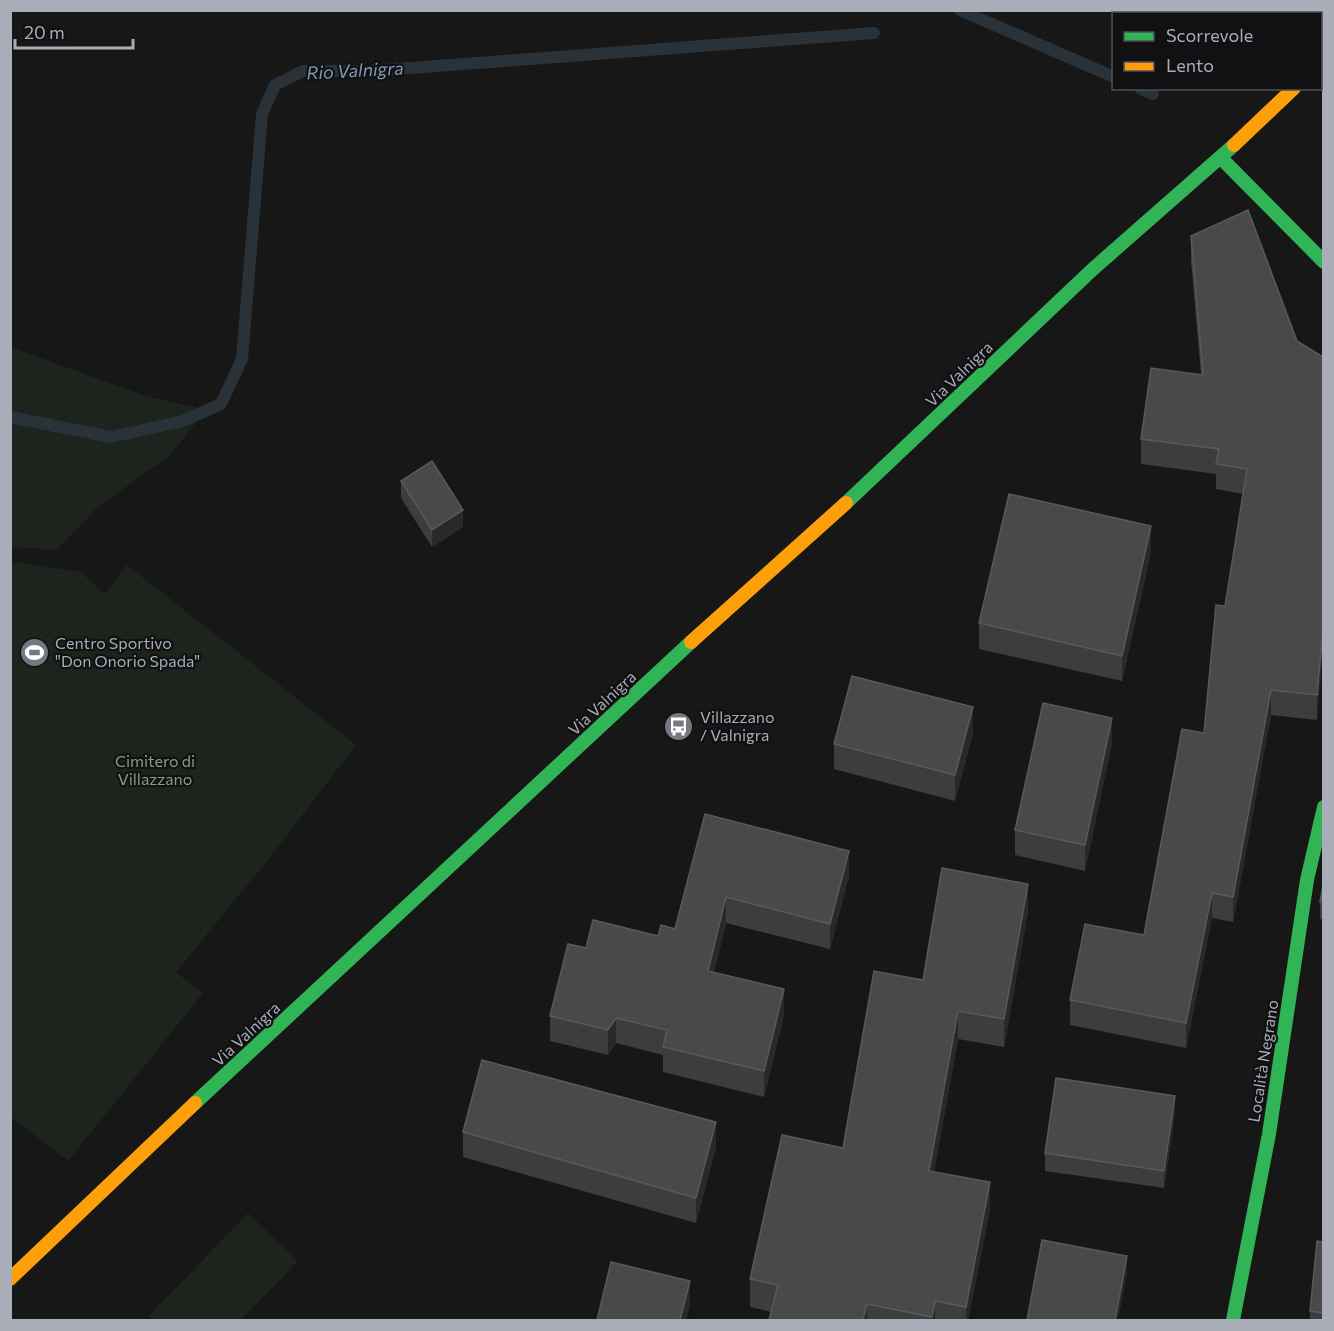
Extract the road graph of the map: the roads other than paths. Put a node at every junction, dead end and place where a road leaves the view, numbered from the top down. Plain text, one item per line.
1 (1292, 90) edge
2 (1221, 158) junction
3 (1323, 262) edge
4 (1323, 807) edge
5 (10, 1279) edge
6 (1233, 1320) edge

1 - 2 main road, Via Valnigra
2 - 3 main road
2 - 5 main road, Via Valnigra
4 - 6 main road, Località Negrano

